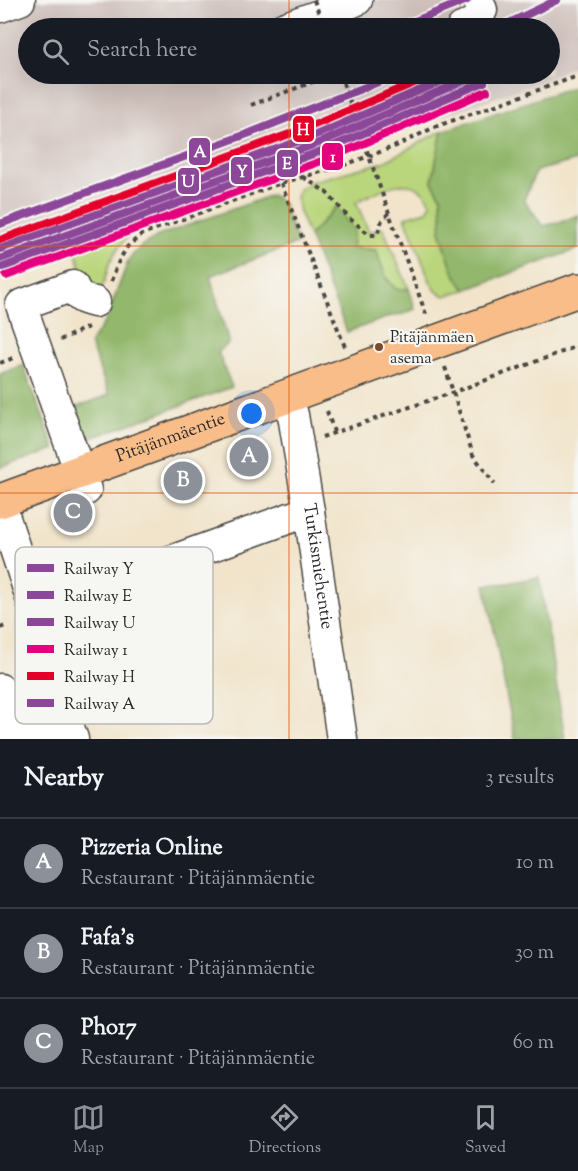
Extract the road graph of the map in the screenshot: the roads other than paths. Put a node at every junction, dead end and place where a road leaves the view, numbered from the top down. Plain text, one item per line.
1 (20, 0) edge
2 (357, 0) edge
3 (478, 0) edge
4 (0, 8) edge
5 (311, 18) edge
6 (478, 18) edge
7 (578, 290) edge
8 (94, 302) dead end
9 (578, 313) edge
10 (291, 406) junction
11 (83, 480) junction
12 (309, 510) junction
13 (1, 511) edge
14 (208, 547) edge
15 (15, 552) edge
16 (0, 689) edge
17 (70, 731) edge
18 (17, 739) edge
19 (342, 739) edge

1 - 4 street
2 - 5 street
3 - 6 street
7 - 10 main road, Pitäjänmäentie
8 - 11 street
9 - 10 main road, Pitäjänmäentie
10 - 11 main road, Pitäjänmäentie
10 - 12 street, Turkismiehentie
11 - 13 main road, Pitäjänmäentie
12 - 14 street
12 - 19 street, Turkismiehentie
13 - 15 street
16 - 18 street
17 - 18 street

